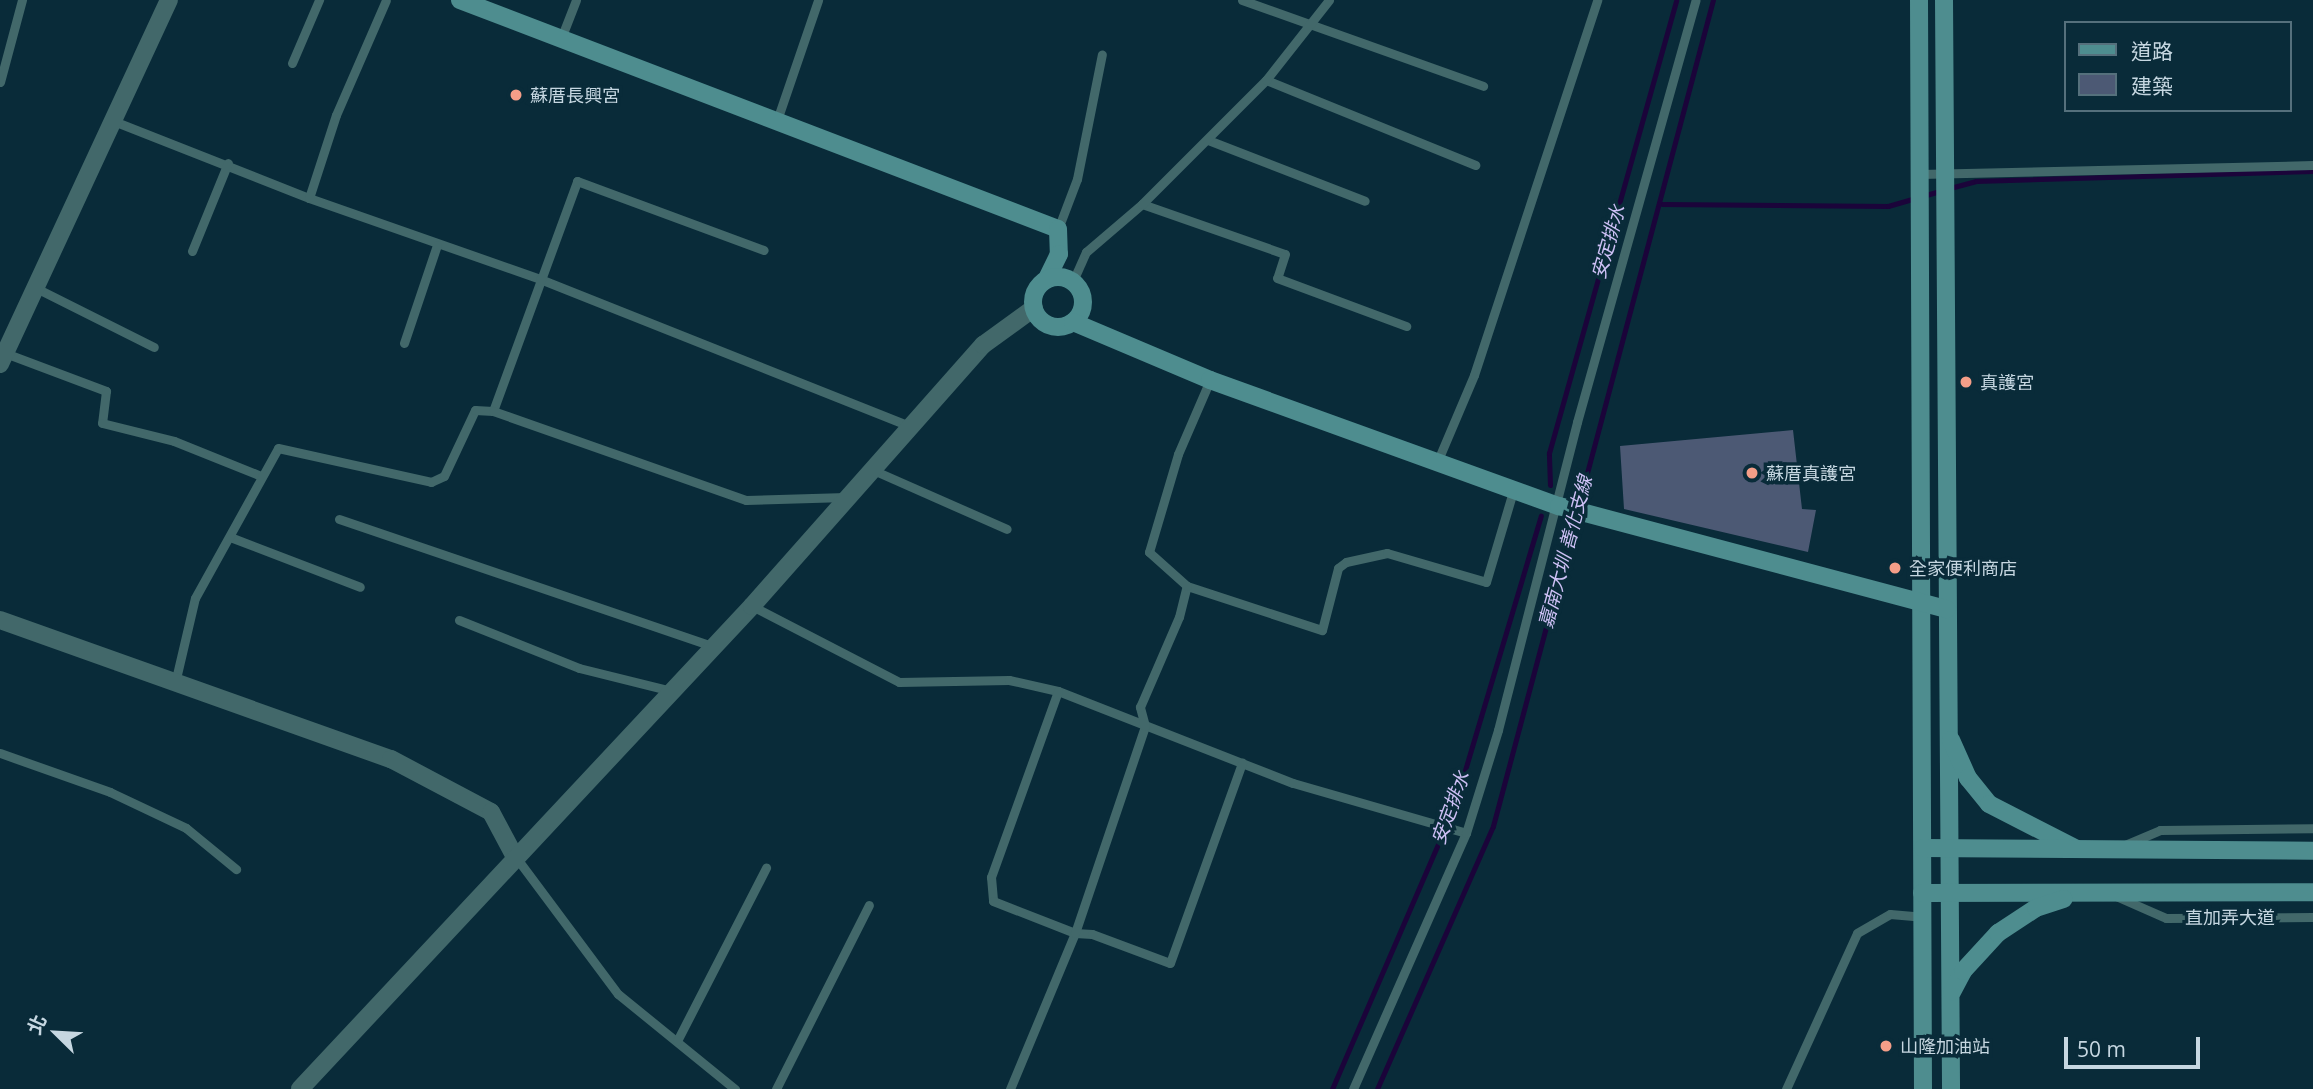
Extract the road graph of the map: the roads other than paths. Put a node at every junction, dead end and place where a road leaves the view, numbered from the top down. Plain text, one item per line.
1 (22, 0) edge
2 (169, 0) edge
3 (319, 0) edge
4 (386, 0) edge
5 (460, 0) edge
6 (576, 0) edge
7 (818, 0) edge
8 (1242, 0) edge
9 (1329, 0) edge
10 (1597, 0) edge
11 (1696, 0) edge
12 (1919, 0) edge
13 (1944, 0) edge
14 (1311, 22) junction
15 (560, 41) junction
16 (1102, 54) dead end
17 (292, 63) dead end
18 (1266, 80) junction
19 (0, 82) edge
20 (1483, 86) dead end
21 (110, 119) junction
22 (775, 125) junction
23 (1208, 139) junction
24 (228, 163) junction
25 (2313, 164) edge
26 (1475, 165) dead end
27 (1945, 172) junction
28 (1920, 174) junction
29 (309, 198) junction
30 (1364, 201) dead end
31 (1142, 204) junction
32 (1058, 229) junction
33 (437, 245) junction
34 (764, 250) dead end
35 (192, 251) dead end
36 (540, 279) junction
37 (1047, 279) junction
38 (1073, 281) junction
39 (34, 287) junction
40 (1034, 308) junction
41 (1073, 322) junction
42 (1406, 326) dead end
43 (404, 343) dead end
44 (153, 347) dead end
45 (3, 358) edge
46 (1210, 380) junction
47 (493, 411) junction
48 (909, 426) junction
49 (1438, 460) junction
50 (873, 470) junction
51 (261, 476) junction
52 (1514, 488) junction
53 (852, 497) junction
54 (1563, 507) junction
55 (339, 519) dead end
56 (1007, 529) dead end
57 (230, 537) junction
58 (1187, 586) junction
59 (360, 587) dead end
60 (1919, 603) junction
61 (752, 606) junction
62 (1947, 609) junction
63 (0, 620) edge
64 (458, 620) dead end
65 (712, 646) junction
66 (175, 683) junction
67 (671, 691) junction
68 (1058, 691) junction
69 (1144, 726) junction
70 (1947, 731) junction
71 (0, 753) edge
72 (1241, 763) junction
73 (2313, 828) edge
74 (1466, 833) junction
75 (1923, 848) junction
76 (1949, 848) junction
77 (2078, 850) junction
78 (2115, 850) junction
79 (2313, 851) edge
80 (514, 855) junction
81 (766, 868) dead end
82 (236, 869) dead end
83 (2313, 892) edge
84 (1922, 893) junction
85 (1949, 894) junction
86 (2080, 894) junction
87 (2110, 894) junction
88 (869, 905) dead end
89 (1922, 917) junction
90 (2313, 917) edge
91 (1075, 933) junction
92 (1950, 995) junction
93 (677, 1041) junction
94 (300, 1089) edge
95 (735, 1089) edge
96 (776, 1089) edge
97 (1010, 1089) edge
98 (1353, 1089) edge
99 (1786, 1089) edge
100 (1923, 1089) edge
101 (1951, 1089) edge

1 - 19 lane
2 - 21 street
3 - 17 lane
4 - 29 lane
5 - 15 street
6 - 15 lane
7 - 22 lane
8 - 14 lane
9 - 14 lane
10 - 49 lane
11 - 54 lane
12 - 28 street
13 - 27 street
14 - 18 lane
14 - 20 lane
15 - 22 street
16 - 32 lane
18 - 23 lane
18 - 26 lane
21 - 24 lane
21 - 39 street
22 - 32 street
23 - 30 lane
23 - 31 lane
24 - 29 lane
24 - 35 lane
25 - 27 lane
27 - 28 lane
27 - 62 street
28 - 60 street
29 - 33 lane
31 - 38 lane
31 - 42 lane
32 - 37 street
33 - 36 lane
33 - 43 lane
34 - 36 lane
36 - 47 lane
36 - 48 lane
37 - 38 street
37 - 40 street
38 - 41 street
39 - 44 lane
39 - 45 street
40 - 41 street
40 - 48 street
41 - 46 street
45 - 51 lane
46 - 49 street
46 - 58 lane
47 - 51 lane
47 - 53 lane
48 - 50 street
49 - 52 street
50 - 53 street
50 - 56 lane
51 - 57 lane
52 - 54 street
52 - 58 lane
53 - 61 street
54 - 60 street
54 - 74 lane
55 - 65 lane
57 - 59 lane
57 - 66 lane
58 - 69 lane
60 - 62 street
60 - 75 street
61 - 65 street
61 - 68 lane
62 - 70 street
63 - 66 street
64 - 67 lane
65 - 67 street
66 - 80 street
67 - 80 street
68 - 69 lane
68 - 91 lane
69 - 72 lane
69 - 91 lane
70 - 76 street
70 - 77 street
71 - 82 lane
72 - 74 lane
72 - 91 lane
73 - 78 lane
74 - 98 lane
75 - 76 street
75 - 84 street
76 - 77 street
76 - 85 street
77 - 78 street
78 - 79 street
80 - 93 lane
80 - 94 street
81 - 93 lane
83 - 87 street, 直加弄大道
84 - 85 street, 直加弄大道
84 - 89 street
85 - 86 street, 直加弄大道
85 - 92 street
86 - 87 street, 直加弄大道
86 - 92 street
87 - 90 lane, 直加弄大道
88 - 96 lane
89 - 99 lane
89 - 100 street
91 - 97 lane
92 - 101 street
93 - 95 lane

